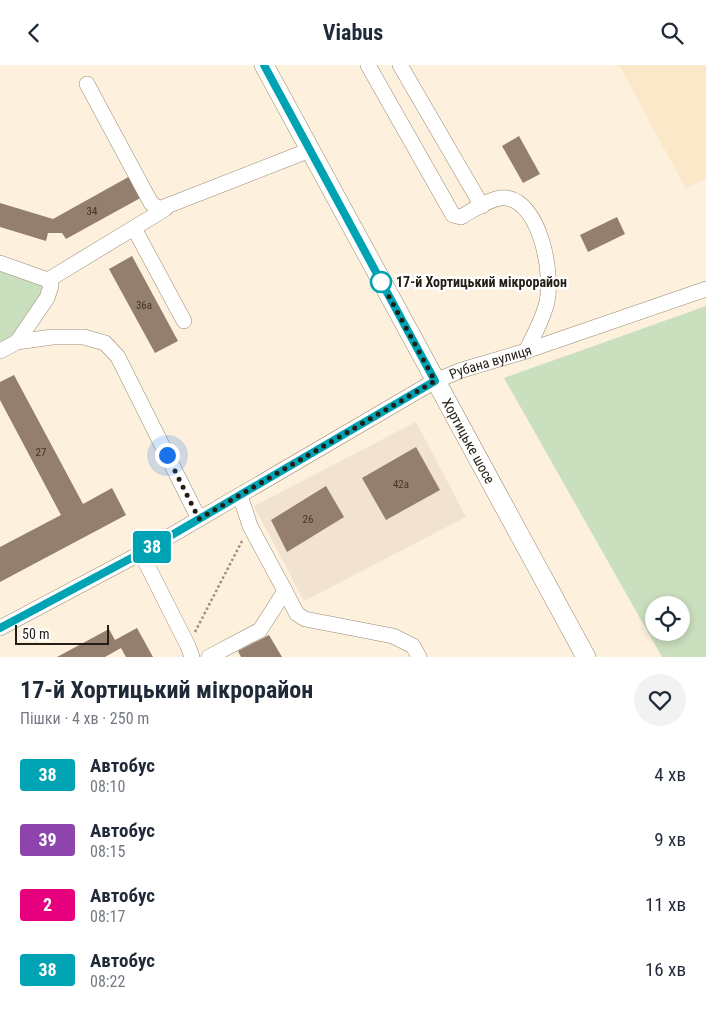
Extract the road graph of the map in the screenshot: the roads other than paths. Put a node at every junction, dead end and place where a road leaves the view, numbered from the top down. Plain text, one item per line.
1 (264, 65) edge
2 (368, 65) edge
3 (400, 65) edge
4 (87, 83) dead end
5 (310, 150) junction
6 (482, 206) junction
7 (165, 209) junction
8 (135, 230) dead end
9 (0, 263) edge
10 (48, 280) junction
11 (706, 289) edge
12 (184, 321) dead end
13 (17, 342) junction
14 (0, 351) edge
15 (526, 351) junction
16 (435, 381) junction
17 (240, 495) junction
18 (199, 519) junction
19 (141, 553) junction
20 (285, 591) junction
21 (0, 627) edge
22 (190, 651) edge
23 (209, 657) edge
24 (419, 657) edge
25 (586, 657) edge

1 - 5 main road, Хортицьке шосе
2 - 6 street
3 - 6 street
4 - 7 street
5 - 7 street
5 - 16 main road, Хортицьке шосе
6 - 15 street
7 - 10 street
8 - 12 street
9 - 10 street
10 - 13 street
11 - 15 street, Рубана вулиця
13 - 14 street
13 - 18 street
15 - 16 street, Рубана вулиця
16 - 17 street, Рубана вулиця
16 - 25 main road, Хортицьке шосе
17 - 18 street, Рубана вулиця
17 - 20 street
18 - 19 street, Рубана вулиця
19 - 21 street, Рубана вулиця
19 - 22 street
20 - 23 street
20 - 24 street

